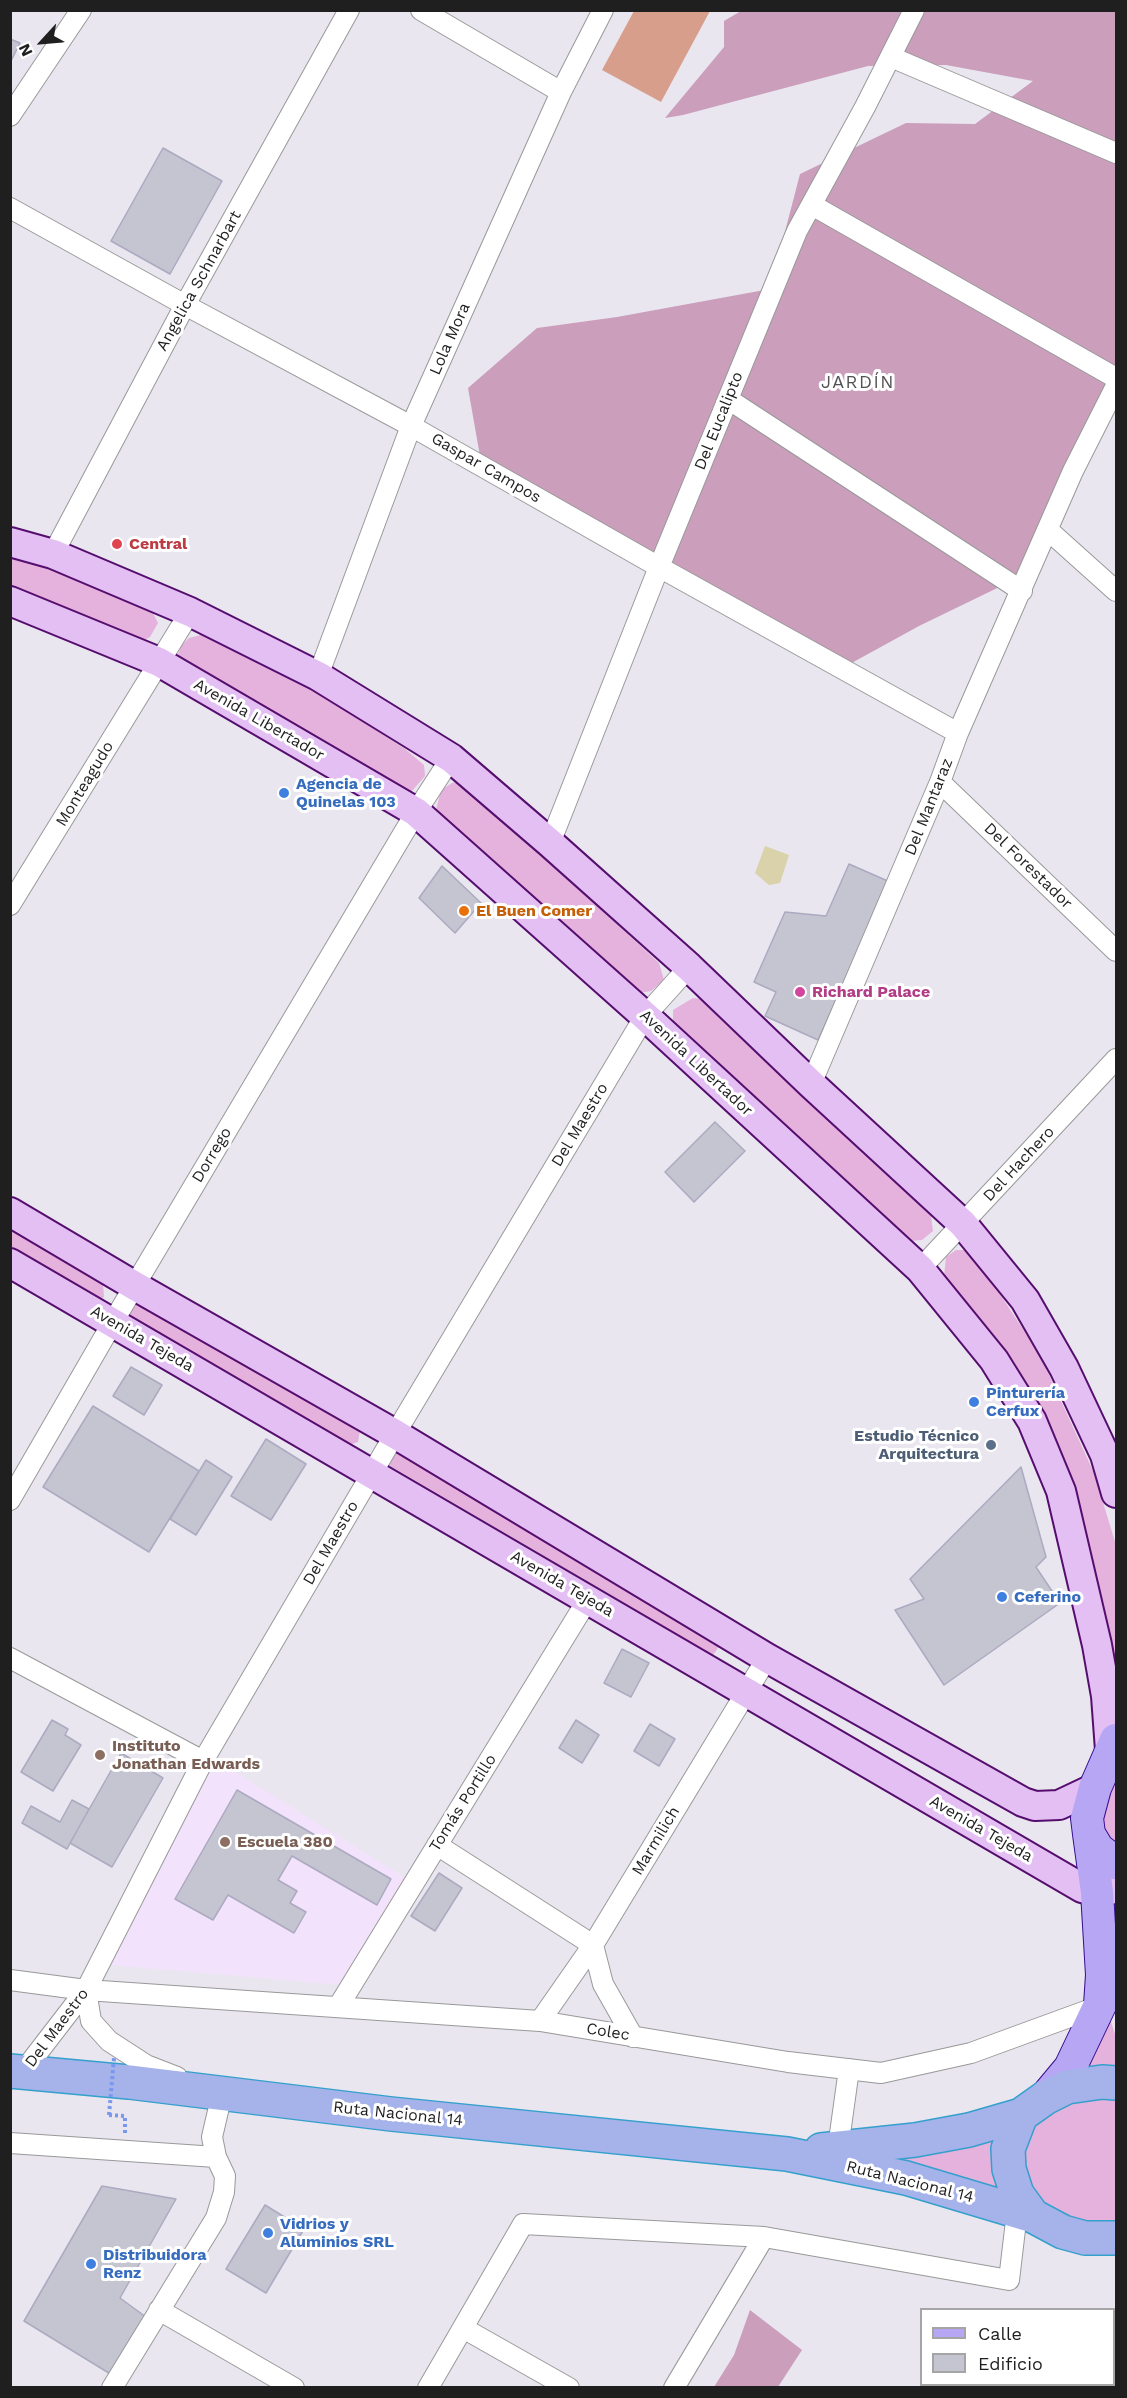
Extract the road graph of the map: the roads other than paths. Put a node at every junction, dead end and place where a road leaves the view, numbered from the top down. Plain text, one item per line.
1 (81, 10) edge
2 (349, 10) edge
3 (421, 10) edge
4 (603, 10) edge
5 (914, 10) edge
6 (891, 57) junction
7 (561, 92) junction
8 (10, 116) edge
9 (1116, 153) edge
10 (812, 205) junction
11 (10, 208) edge
12 (185, 305) junction
13 (1116, 378) edge
14 (1116, 386) edge
15 (728, 399) junction
16 (411, 426) junction
17 (1048, 530) junction
18 (10, 542) edge
19 (53, 554) junction
20 (659, 567) junction
21 (1022, 591) junction
22 (1116, 591) edge
23 (10, 601) edge
24 (190, 612) junction
25 (159, 662) junction
26 (318, 676) junction
27 (958, 733) junction
28 (451, 758) junction
29 (940, 782) junction
30 (416, 812) junction
31 (550, 843) junction
32 (10, 905) edge
33 (1116, 951) edge
34 (689, 967) junction
35 (645, 1016) junction
36 (1116, 1059) edge
37 (811, 1084) junction
38 (10, 1212) edge
39 (963, 1224) junction
40 (10, 1263) edge
41 (920, 1269) junction
42 (135, 1286) junction
43 (113, 1323) junction
44 (394, 1434) junction
45 (372, 1473) junction
46 (1116, 1493) edge
47 (10, 1500) edge
48 (588, 1599) junction
49 (10, 1658) edge
50 (767, 1658) junction
51 (746, 1692) junction
52 (1113, 1745) edge
53 (203, 1761) junction
54 (1095, 1788) junction
55 (1089, 1834) junction
56 (437, 1845) junction
57 (1116, 1863) edge
58 (1107, 1890) edge
59 (593, 1945) junction
60 (10, 1980) edge
61 (86, 1990) junction
62 (1108, 2002) edge
63 (338, 2007) junction
64 (540, 2021) junction
65 (633, 2037) junction
66 (849, 2069) junction
67 (15, 2076) edge
68 (1116, 2083) edge
69 (220, 2093) junction
70 (1033, 2106) junction
71 (10, 2143) edge
72 (838, 2148) junction
73 (787, 2154) junction
74 (216, 2157) junction
75 (1023, 2208) junction
76 (764, 2237) junction
77 (1116, 2238) edge
78 (159, 2310) junction
79 (463, 2328) junction
80 (112, 2388) edge
81 (294, 2388) edge
82 (428, 2388) edge
83 (569, 2388) edge
84 (674, 2388) edge

1 - 8 street
2 - 12 street, Angelica Schnarbart
3 - 7 street
4 - 7 street, Lola Mora
5 - 6 street, Del Eucalipto
6 - 9 street
6 - 10 street, Del Eucalipto
7 - 16 street, Lola Mora
10 - 13 street
10 - 15 street, Del Eucalipto
11 - 12 street, Gaspar Campos
12 - 16 street, Gaspar Campos
12 - 19 street, Angelica Schnarbart
14 - 17 street, Del Mantaraz
15 - 20 street, Del Eucalipto
15 - 21 street
16 - 20 street, Gaspar Campos
16 - 26 street, Lola Mora
17 - 21 street, Del Mantaraz
17 - 22 street
18 - 19 main road
19 - 24 main road
20 - 27 street, Gaspar Campos
20 - 31 street, Del Eucalipto
21 - 27 street, Del Mantaraz
23 - 25 main road, Avenida Libertador
24 - 25 street, Monteagudo
24 - 26 main road
25 - 30 main road, Avenida Libertador
25 - 32 street, Monteagudo
26 - 28 main road
27 - 29 street, Del Mantaraz
28 - 30 street, Dorrego
28 - 31 main road
29 - 33 street, Del Forestador
29 - 37 street, Del Mantaraz
30 - 35 main road, Avenida Libertador
30 - 42 street, Dorrego
31 - 34 main road
34 - 35 street, Del Maestro
34 - 37 main road
35 - 41 main road, Avenida Libertador
35 - 44 street, Del Maestro
36 - 39 street, Del Hachero
37 - 39 main road
38 - 42 main road
39 - 41 street, Del Hachero
39 - 46 main road
40 - 43 main road, Avenida Tejeda
41 - 52 main road, Avenida Libertador
42 - 43 street, Dorrego
42 - 44 main road
43 - 45 main road, Avenida Tejeda
43 - 47 street, Dorrego
44 - 45 street, Del Maestro
44 - 50 main road
45 - 48 main road, Avenida Tejeda
45 - 53 street, Del Maestro
48 - 51 main road, Avenida Tejeda
48 - 56 street, Tomás Portillo
49 - 53 street
50 - 51 street, Marmilich
50 - 54 main road
51 - 58 main road, Avenida Tejeda
51 - 59 street, Marmilich
52 - 54 main road
53 - 61 street, Del Maestro
54 - 55 main road
55 - 57 main road
55 - 58 main road
56 - 59 street
56 - 63 street, Tomás Portillo
58 - 62 main road
59 - 64 street, Marmilich
59 - 65 street
60 - 61 street, Colec
61 - 63 street, Colec
61 - 67 street, Del Maestro
61 - 69 street
62 - 66 street, Colec
62 - 70 main road
63 - 64 street, Colec
64 - 65 street, Colec
65 - 66 street, Colec
66 - 72 street
67 - 69 highway, Ruta Nacional 14
68 - 70 highway, Ruta Nacional 14
69 - 73 highway, Ruta Nacional 14
69 - 74 street
70 - 72 highway, Ruta Nacional 14
70 - 75 highway
71 - 74 street
72 - 73 highway, Ruta Nacional 14
73 - 75 highway, Ruta Nacional 14
74 - 78 street
75 - 76 street
75 - 77 highway, Ruta Nacional 14
76 - 79 street
76 - 84 street
78 - 80 street
78 - 81 street
79 - 82 street
79 - 83 street

